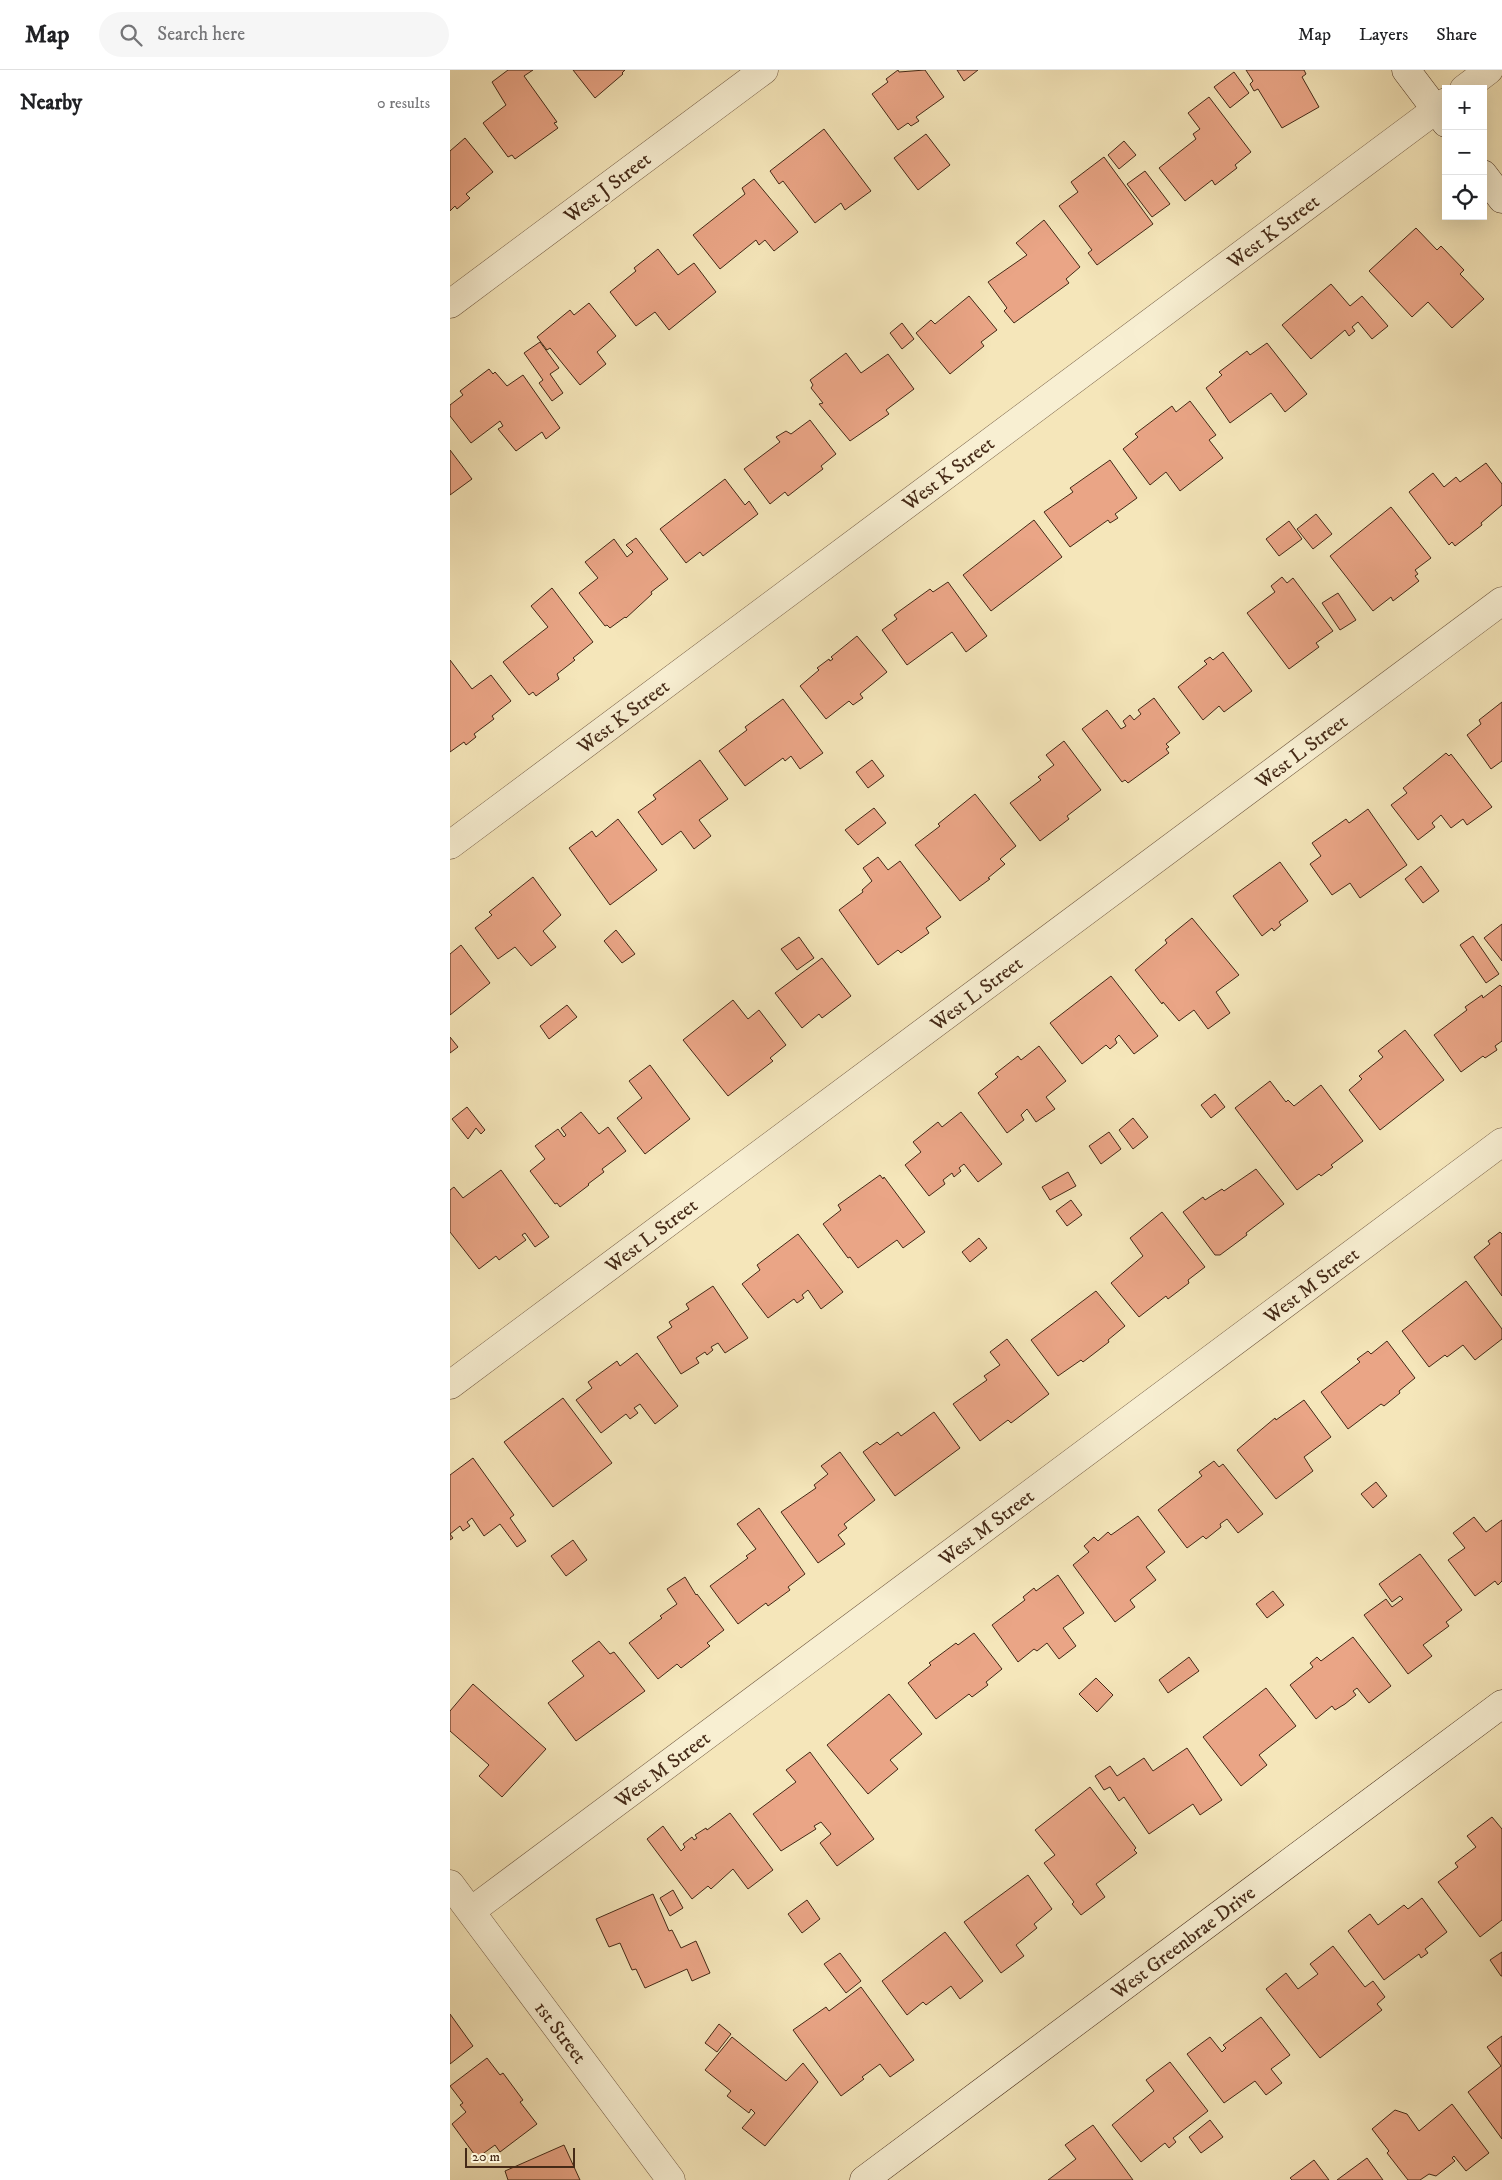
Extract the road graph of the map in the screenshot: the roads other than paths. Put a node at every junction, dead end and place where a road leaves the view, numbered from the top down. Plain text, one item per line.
1 (764, 70) edge
2 (1406, 70) edge
3 (1489, 70) edge
4 (1469, 85) edge
5 (1442, 112) edge
6 (1484, 175) edge
7 (1502, 199) edge
8 (450, 304) edge
9 (1502, 601) edge
10 (450, 845) edge
11 (1502, 1142) edge
12 (450, 1386) edge
13 (1502, 1704) edge
14 (450, 1884) edge
15 (471, 1912) junction
16 (671, 2180) edge
17 (864, 2180) edge

1 - 8 street, West J Street
2 - 5 street
3 - 4 street
5 - 10 street, West K Street
6 - 7 street
9 - 12 street, West L Street
11 - 15 street, West M Street
13 - 17 street, West Greenbrae Drive
14 - 15 street, 1st Street
15 - 16 street, 1st Street

